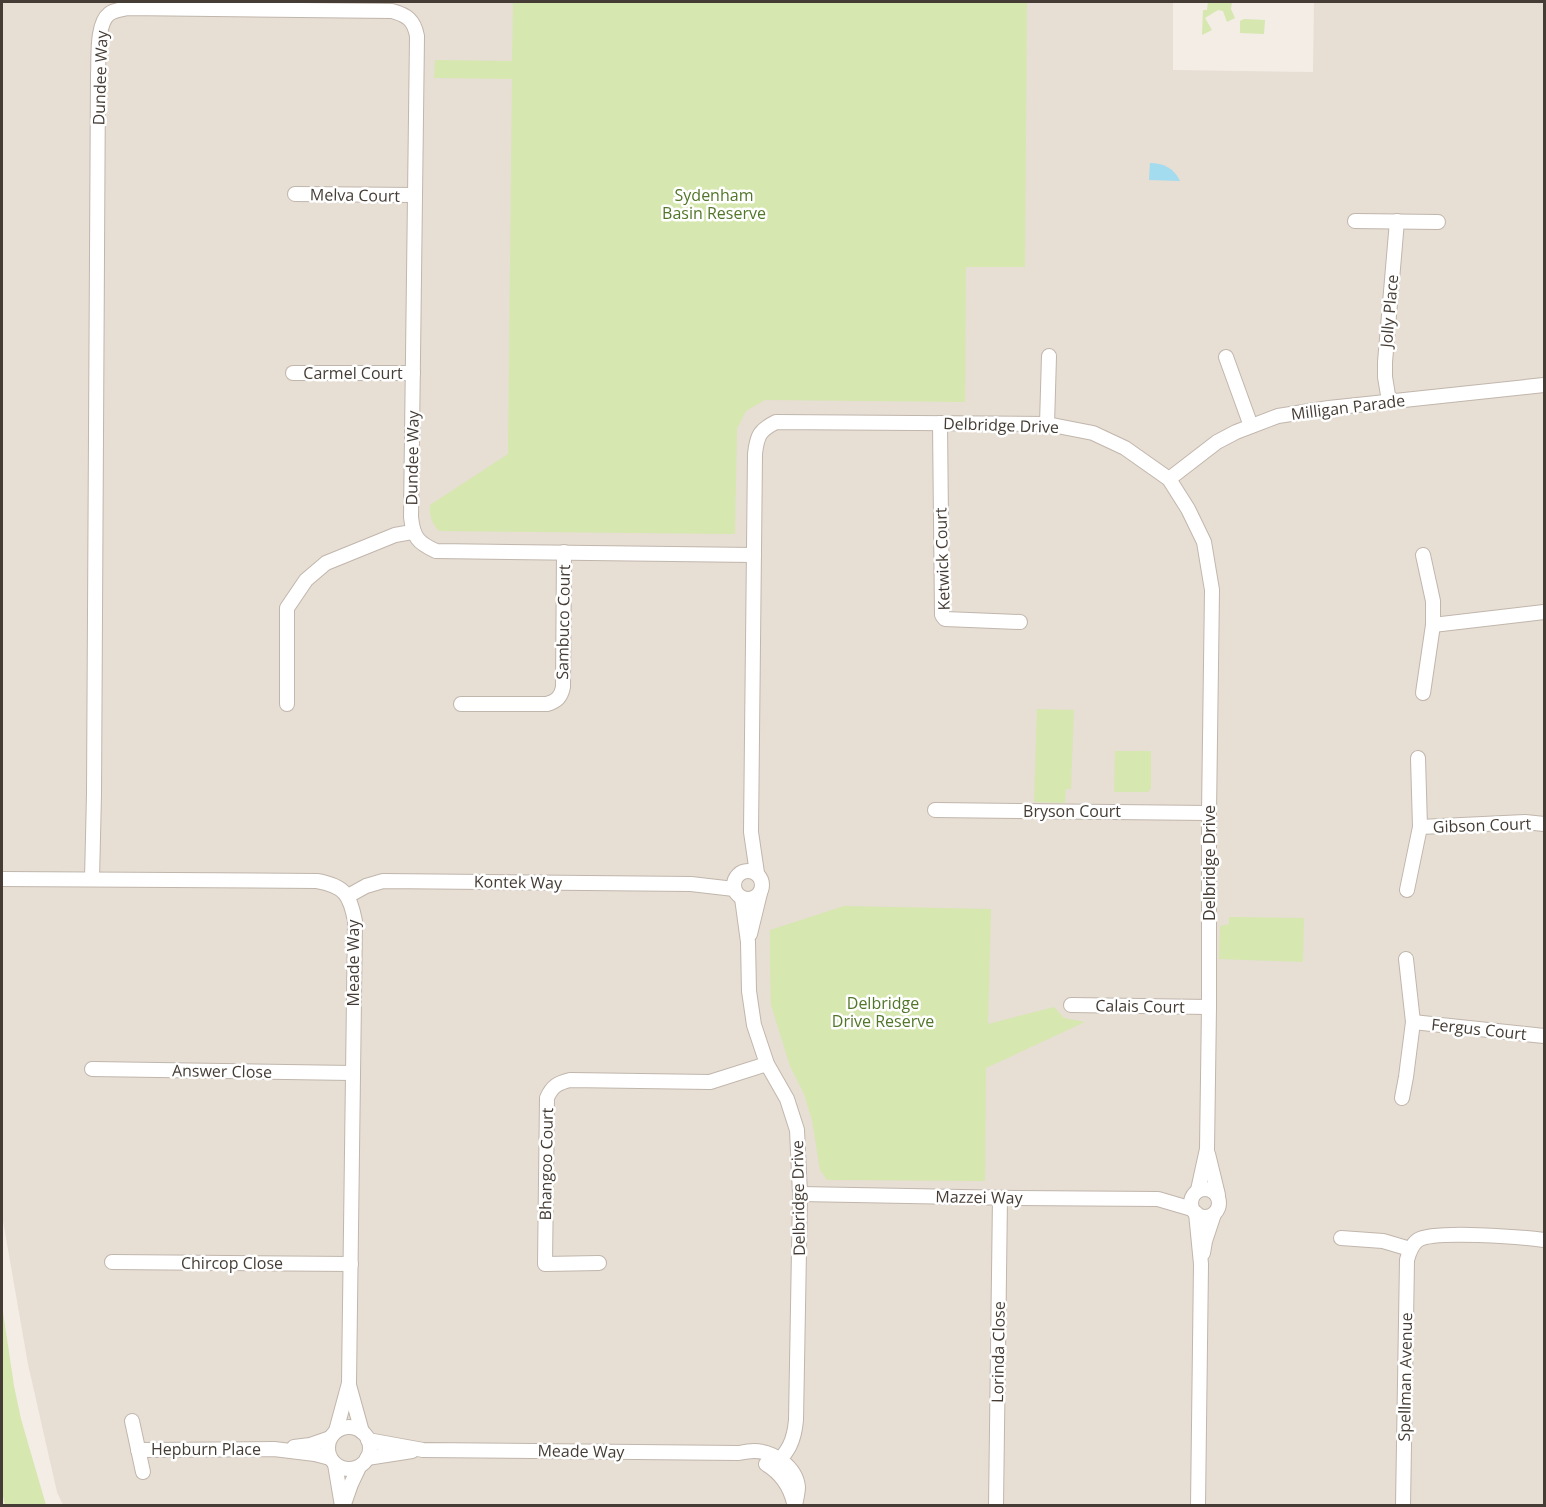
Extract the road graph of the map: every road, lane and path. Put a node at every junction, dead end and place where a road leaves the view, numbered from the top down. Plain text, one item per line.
1 (295, 194) dead end
2 (415, 195) junction
3 (1355, 221) dead end
4 (1397, 221) junction
5 (1438, 222) dead end
6 (1049, 356) dead end
7 (1226, 357) dead end
8 (292, 373) dead end
9 (413, 373) junction
10 (1545, 385) edge
11 (1389, 401) junction
12 (940, 423) junction
13 (1047, 424) junction
14 (1251, 426) junction
15 (1169, 478) junction
16 (412, 532) junction
17 (564, 552) junction
18 (754, 555) junction
19 (1423, 555) dead end
20 (1545, 612) edge
21 (1020, 622) dead end
22 (1433, 625) junction
23 (1423, 693) dead end
24 (287, 704) dead end
25 (461, 704) dead end
26 (1418, 758) dead end
27 (935, 810) dead end
28 (1209, 813) junction
29 (1545, 824) edge
30 (1420, 827) junction
31 (2, 879) edge
32 (92, 879) junction
33 (743, 881) junction
34 (1407, 890) dead end
35 (760, 893) junction
36 (348, 896) junction
37 (748, 942) junction
38 (1406, 958) dead end
39 (1071, 1005) dead end
40 (1209, 1007) junction
41 (1413, 1022) junction
42 (1545, 1036) edge
43 (767, 1064) junction
44 (92, 1070) dead end
45 (352, 1073) junction
46 (1402, 1098) dead end
47 (1207, 1149) junction
48 (1197, 1191) junction
49 (801, 1194) junction
50 (1218, 1196) junction
51 (1000, 1198) junction
52 (1158, 1199) junction
53 (1194, 1211) junction
54 (1214, 1214) junction
55 (1341, 1238) dead end
56 (1545, 1240) edge
57 (1410, 1249) junction
58 (112, 1262) dead end
59 (599, 1263) dead end
60 (351, 1264) junction
61 (1201, 1264) junction
62 (349, 1383) junction
63 (132, 1421) dead end
64 (333, 1435) junction
65 (365, 1436) junction
66 (138, 1449) junction
67 (274, 1449) junction
68 (423, 1450) junction
69 (332, 1461) junction
70 (363, 1463) junction
71 (777, 1464) junction
72 (143, 1472) dead end
73 (343, 1506) edge
74 (795, 1506) edge
75 (996, 1506) edge
76 (1198, 1506) edge
77 (1403, 1506) edge

1 - 2 street, Melva Court
2 - 9 street, Dundee Way
2 - 32 street, Dundee Way
3 - 4 street
4 - 5 street
4 - 11 street, Jolly Place
6 - 13 street
7 - 14 street
8 - 9 street, Carmel Court
9 - 16 street, Dundee Way
10 - 11 street, Milligan Parade
11 - 14 street, Milligan Parade
12 - 13 street, Delbridge Drive
12 - 18 street, Delbridge Drive
12 - 21 street, Ketwick Court
13 - 15 street, Delbridge Drive
14 - 15 street, Milligan Parade
15 - 28 street, Delbridge Drive
16 - 17 street
16 - 24 street
17 - 18 street
17 - 25 street, Sambuco Court
18 - 33 street, Delbridge Drive
19 - 22 street
20 - 22 street
22 - 23 street
26 - 30 street, Gibson Court
27 - 28 street, Bryson Court
28 - 40 street, Delbridge Drive
29 - 30 street, Gibson Court
30 - 34 street, Gibson Court
31 - 32 street, Meade Way
32 - 36 street, Meade Way
33 - 35 street
33 - 35 street
33 - 36 street, Kontek Way
33 - 37 street, Delbridge Drive
35 - 37 street, Delbridge Drive
36 - 45 street, Meade Way
37 - 43 street, Delbridge Drive
38 - 41 street, Fergus Court
39 - 40 street, Calais Court
40 - 47 street, Delbridge Drive
41 - 42 street, Fergus Court
41 - 46 street, Fergus Court
43 - 49 street, Delbridge Drive
43 - 59 street, Bhangoo Court
44 - 45 street, Answer Close
45 - 60 street, Meade Way
47 - 48 street, Delbridge Drive
47 - 50 street, Delbridge Drive
48 - 50 street
48 - 52 street, Mazzei Way
48 - 53 street
49 - 51 street, Mazzei Way
49 - 71 street, Delbridge Drive
50 - 54 street
51 - 52 street, Mazzei Way
51 - 75 street, Lorinda Close
52 - 53 street, Mazzei Way
53 - 54 street
53 - 61 street
54 - 61 street
55 - 57 street
56 - 57 street
57 - 77 street, Spellman Avenue
58 - 60 street, Chircop Close
60 - 62 street, Meade Way
61 - 76 street
62 - 64 street, Meade Way
62 - 65 street, Meade Way
63 - 66 street, Hepburn Place
64 - 65 street
64 - 67 street, Hepburn Place
64 - 69 street
65 - 68 street, Meade Way
65 - 70 street
66 - 67 street, Hepburn Place
66 - 72 street, Hepburn Place
67 - 69 street, Hepburn Place
68 - 70 street, Meade Way
68 - 71 street, Meade Way
69 - 70 street
69 - 73 street
70 - 73 street
71 - 74 street

